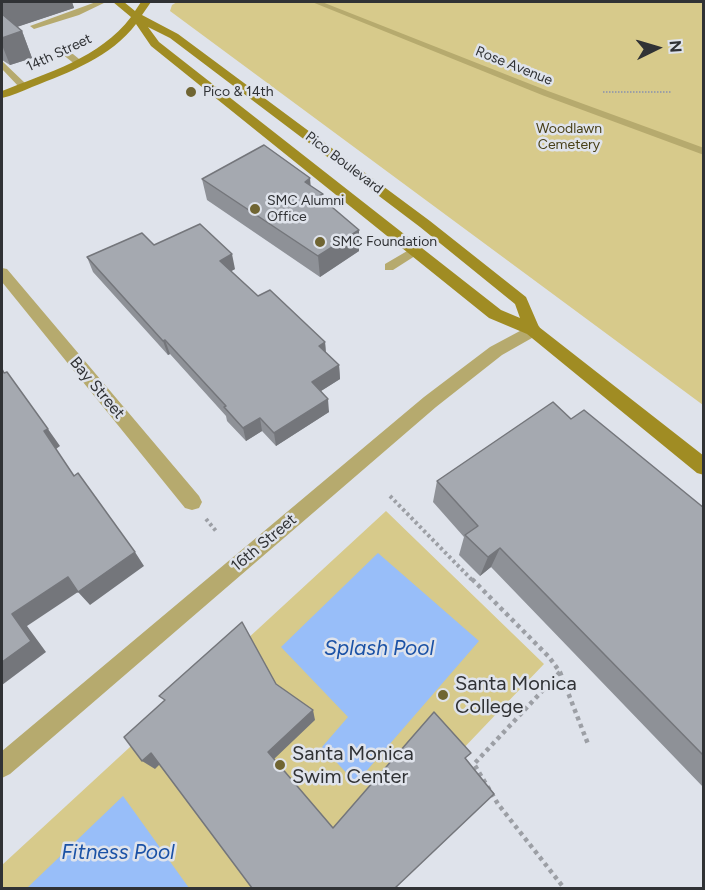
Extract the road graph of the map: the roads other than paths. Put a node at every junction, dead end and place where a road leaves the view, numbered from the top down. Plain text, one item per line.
1 (102, 2) edge
2 (118, 2) edge
3 (146, 2) edge
4 (316, 2) edge
5 (136, 16) junction
6 (34, 26) dead end
7 (65, 52) dead end
8 (79, 63) junction
9 (2, 64) edge
10 (23, 86) junction
11 (2, 95) edge
12 (304, 133) junction
13 (279, 143) junction
14 (704, 152) edge
15 (400, 206) junction
16 (376, 218) junction
17 (414, 251) junction
18 (389, 267) dead end
19 (2, 273) edge
20 (533, 330) junction
21 (704, 467) edge
22 (192, 502) dead end
23 (2, 766) edge

1 - 6 lane
2 - 5 main road, Pico Boulevard
3 - 5 main road, 14th Street
4 - 14 lane, Rose Avenue
5 - 8 main road, 14th Street
5 - 12 main road, Pico Boulevard
5 - 13 main road, Pico Boulevard
7 - 8 lane
8 - 10 main road, 14th Street
9 - 10 lane
10 - 11 main road, 14th Street
12 - 13 main road
12 - 15 main road, Pico Boulevard
13 - 16 main road, Pico Boulevard
15 - 16 main road
15 - 20 main road, Pico Boulevard
16 - 17 main road, Pico Boulevard
17 - 18 lane
17 - 20 main road, Pico Boulevard
19 - 22 street, Bay Street
20 - 21 main road, Pico Boulevard
20 - 23 street, 16th Street

